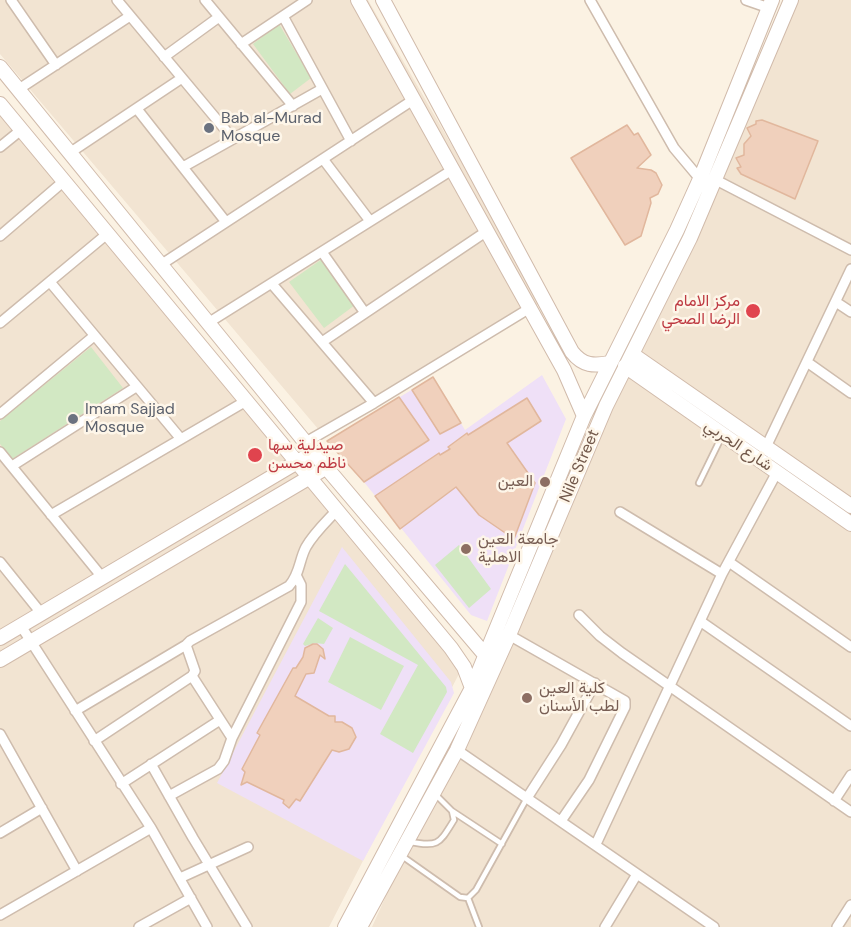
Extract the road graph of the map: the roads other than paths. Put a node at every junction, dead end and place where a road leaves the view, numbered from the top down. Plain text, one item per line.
1 (11, 0) edge
2 (117, 0) edge
3 (205, 0) edge
4 (307, 0) edge
5 (358, 0) edge
6 (383, 0) edge
7 (590, 0) edge
8 (746, 0) edge
9 (791, 0) edge
10 (771, 4) edge
11 (129, 16) junction
12 (283, 16) junction
13 (219, 17) junction
14 (242, 44) junction
15 (164, 57) junction
16 (417, 62) junction
17 (56, 65) junction
18 (0, 66) edge
19 (399, 74) junction
20 (182, 78) junction
21 (427, 82) junction
22 (19, 89) junction
23 (322, 89) junction
24 (410, 95) junction
25 (0, 104) edge
26 (292, 106) junction
27 (137, 109) junction
28 (21, 130) junction
29 (233, 139) junction
30 (351, 141) junction
31 (0, 147) edge
32 (71, 152) junction
33 (323, 159) junction
34 (183, 167) junction
35 (452, 170) junction
36 (700, 179) junction
37 (716, 180) junction
38 (64, 181) junction
39 (370, 221) junction
40 (226, 222) junction
41 (677, 230) junction
42 (487, 231) junction
43 (107, 234) junction
44 (0, 236) edge
45 (690, 238) junction
46 (851, 250) edge
47 (322, 252) junction
48 (162, 264) junction
49 (851, 269) edge
50 (50, 282) junction
51 (272, 284) junction
52 (836, 302) junction
53 (530, 309) junction
54 (851, 312) edge
55 (365, 313) junction
56 (0, 323) edge
57 (208, 323) junction
58 (94, 336) junction
59 (322, 342) junction
60 (628, 360) junction
61 (807, 362) junction
62 (610, 363) junction
63 (643, 370) junction
64 (136, 387) junction
65 (851, 393) edge
66 (246, 401) junction
67 (374, 403) junction
68 (0, 414) edge
69 (584, 416) junction
70 (722, 436) junction
71 (181, 439) junction
72 (310, 447) junction
73 (766, 447) junction
74 (0, 452) edge
75 (297, 462) junction
76 (12, 466) junction
77 (327, 467) junction
78 (777, 472) junction
79 (310, 478) junction
80 (699, 483) dead end
81 (851, 506) edge
82 (337, 510) junction
83 (620, 512) dead end
84 (51, 515) junction
85 (851, 524) edge
86 (0, 562) edge
87 (729, 562) junction
88 (722, 574) junction
89 (102, 577) junction
90 (297, 577) junction
91 (41, 613) junction
92 (579, 615) dead end
93 (700, 621) junction
94 (21, 626) junction
95 (509, 635) junction
96 (0, 638) edge
97 (31, 641) junction
98 (186, 645) junction
99 (851, 647) edge
100 (486, 656) junction
101 (0, 660) edge
102 (192, 676) junction
103 (595, 683) junction
104 (472, 688) junction
105 (670, 688) junction
106 (75, 711) junction
107 (220, 720) junction
108 (851, 726) edge
109 (0, 734) edge
110 (232, 738) junction
111 (94, 741) junction
112 (4, 749) edge
113 (457, 750) junction
114 (151, 764) junction
115 (851, 775) edge
116 (121, 784) junction
117 (434, 792) junction
118 (169, 796) junction
119 (527, 798) junction
120 (834, 801) junction
121 (42, 808) junction
122 (452, 811) junction
123 (851, 812) edge
124 (561, 821) junction
125 (151, 828) junction
126 (0, 832) edge
127 (407, 842) junction
128 (502, 844) junction
129 (596, 844) junction
130 (248, 847) dead end
131 (387, 847) junction
132 (400, 855) junction
133 (209, 864) junction
134 (77, 871) junction
135 (637, 874) junction
136 (180, 878) junction
137 (191, 898) junction
138 (468, 898) junction
139 (851, 905) edge
140 (0, 915) edge
141 (362, 926) edge
142 (139, 927) edge
143 (207, 927) edge
144 (247, 927) edge
145 (345, 927) edge
146 (479, 927) edge
147 (605, 927) edge
148 (714, 927) edge
149 (837, 927) edge

1 - 17 street
2 - 11 street
3 - 13 street
4 - 12 street
5 - 19 main road
6 - 16 main road
7 - 36 street
8 - 10 street
9 - 37 main road, Nile Street
10 - 36 main road, Nile Street
11 - 15 street
11 - 17 street
12 - 14 street
12 - 23 street
13 - 14 street
13 - 15 street
14 - 26 street
15 - 20 street
16 - 19 main road
16 - 21 main road
17 - 22 street
18 - 22 main road
19 - 24 main road
20 - 27 street
20 - 29 street
21 - 24 main road
21 - 62 main road
22 - 32 main road
23 - 26 street
23 - 30 street
24 - 30 street
24 - 35 main road
25 - 28 main road
26 - 29 street
27 - 32 street
27 - 34 street
28 - 31 street
28 - 38 main road
29 - 34 street
30 - 33 street
32 - 48 main road
33 - 39 street
33 - 40 street
34 - 40 street
35 - 39 street
35 - 42 main road
36 - 41 main road, Nile Street
37 - 45 main road, Nile Street
37 - 46 street
38 - 43 main road
38 - 44 street
39 - 47 street
40 - 48 street
41 - 45 main road
41 - 62 main road, Nile Street
42 - 53 main road
42 - 55 street
43 - 50 street
43 - 66 main road
45 - 60 main road, Nile Street
47 - 51 street
47 - 55 street
48 - 57 main road
49 - 52 street
50 - 56 street
50 - 58 street
51 - 57 street
51 - 59 street
52 - 54 street
52 - 61 street
53 - 67 street
53 - 69 main road
55 - 59 street
57 - 72 main road
58 - 64 street
58 - 68 street
59 - 67 street
60 - 63 main road, شارع الحربي
60 - 95 main road, Nile Street
61 - 65 street
61 - 73 street
62 - 69 main road, Nile Street
63 - 70 main road, شارع الحربي
63 - 73 main road, شارع الحربي
64 - 71 street
64 - 76 street
66 - 71 street
66 - 75 main road
67 - 72 street
69 - 100 main road, Nile Street
70 - 78 main road, شارع الحربي
70 - 80 lane
71 - 84 street
72 - 75 main road
72 - 77 main road
73 - 81 main road, شارع الحربي
74 - 76 street
75 - 79 main road
75 - 89 main road
76 - 84 street
77 - 79 main road
77 - 100 main road
78 - 85 main road, شارع الحربي
78 - 87 street
79 - 82 main road
79 - 97 main road
82 - 90 street
82 - 104 main road
83 - 88 street
84 - 89 street
86 - 91 street
87 - 88 street
87 - 99 street
88 - 93 street
89 - 91 main road
90 - 98 street
90 - 110 street
91 - 94 main road
92 - 105 street
93 - 105 street
93 - 108 street
94 - 96 main road
94 - 97 street
95 - 103 street
95 - 113 main road, Nile Street
97 - 101 main road
97 - 106 street
98 - 102 street
98 - 106 street
100 - 104 main road, Nile Street
102 - 107 street
102 - 111 street
103 - 119 street
103 - 124 street
104 - 131 main road, Nile Street
105 - 120 street
105 - 129 street
106 - 111 street
107 - 110 street
107 - 114 street
109 - 112 street
110 - 118 street
111 - 116 street
112 - 121 street
113 - 117 main road, Nile Street
113 - 119 street
114 - 116 street
114 - 118 street
115 - 120 street
116 - 125 street
117 - 122 lane
117 - 127 main road, Nile Street
118 - 133 street
119 - 124 street
119 - 128 lane
120 - 123 street
121 - 126 street
121 - 134 street
122 - 127 lane
122 - 128 lane
124 - 129 street
125 - 134 street
125 - 136 street
127 - 132 main road, Nile Street
128 - 138 lane
129 - 135 street
130 - 133 street
131 - 132 main road
131 - 145 main road, Nile Street
132 - 138 lane
132 - 141 main road, Nile Street
133 - 136 street
133 - 144 street
134 - 140 street
135 - 147 street
135 - 148 street
136 - 137 street
137 - 142 street
137 - 143 street
138 - 146 lane
139 - 149 street

